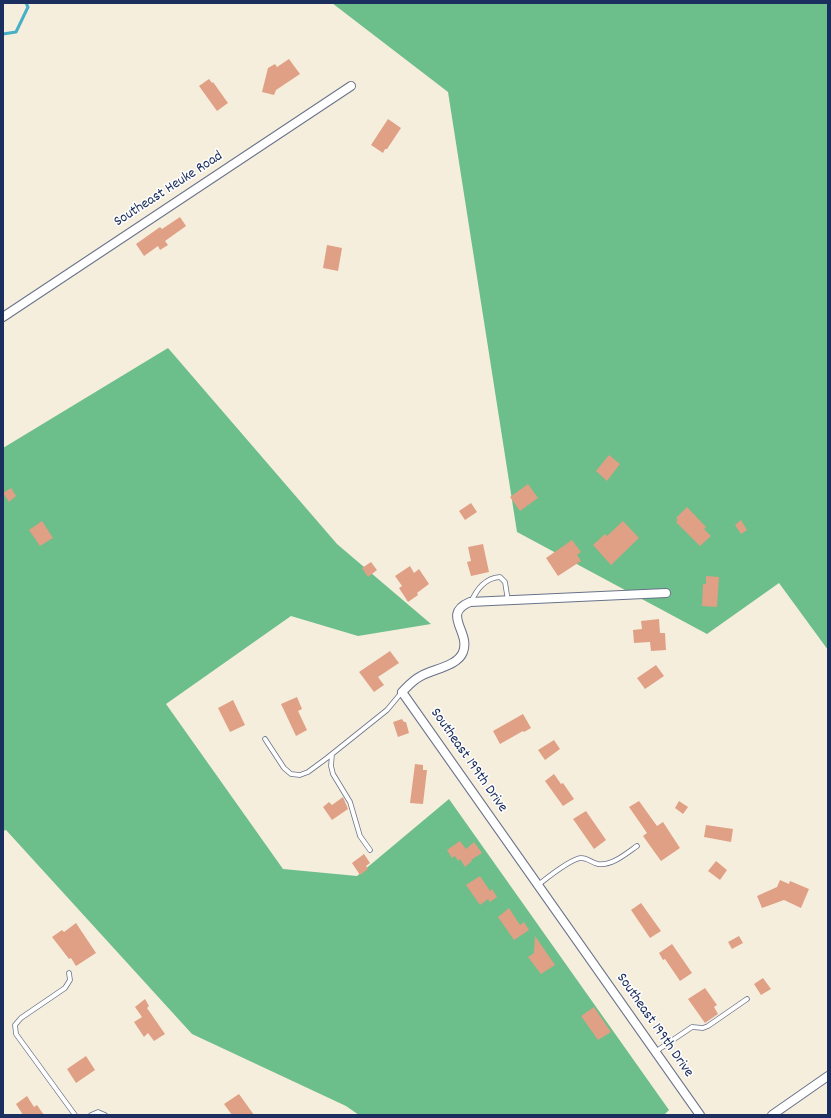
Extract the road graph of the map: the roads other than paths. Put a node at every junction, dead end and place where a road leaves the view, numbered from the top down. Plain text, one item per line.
1 (351, 86) dead end
2 (3, 317) edge
3 (666, 592) dead end
4 (508, 601) junction
5 (470, 602) junction
6 (402, 692) junction
7 (265, 739) dead end
8 (332, 754) junction
9 (637, 846) dead end
10 (370, 850) dead end
11 (538, 885) junction
12 (69, 973) dead end
13 (747, 998) dead end
14 (655, 1052) junction
15 (828, 1076) edge
16 (75, 1115) edge
17 (91, 1115) edge
18 (105, 1115) edge
19 (700, 1115) edge
20 (772, 1115) edge

1 - 2 street, Southeast Heuke Road
3 - 4 street
4 - 5 street
4 - 5 lane
5 - 6 street
6 - 8 lane
6 - 11 street, Southeast 199th Drive
7 - 8 lane
8 - 10 lane
9 - 11 lane
11 - 14 street, Southeast 199th Drive
12 - 16 lane
13 - 14 lane
14 - 19 street, Southeast 199th Drive
15 - 20 street
17 - 18 lane

